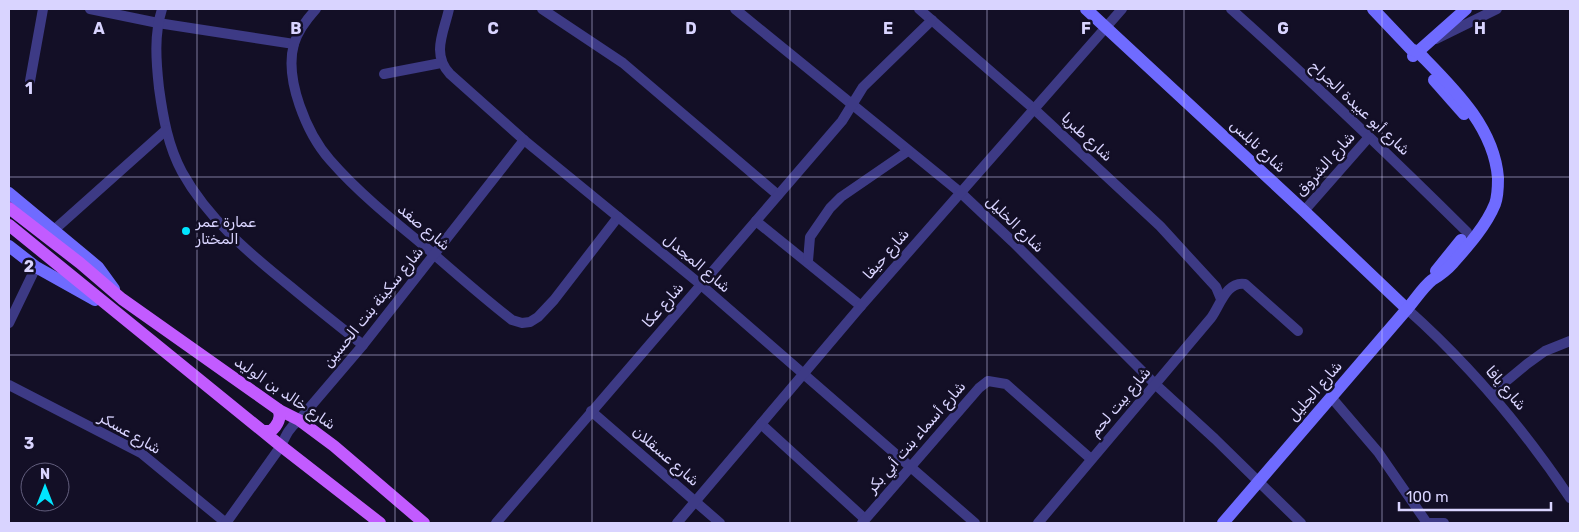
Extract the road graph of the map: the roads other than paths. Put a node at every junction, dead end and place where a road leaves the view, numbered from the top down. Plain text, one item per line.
1 (43, 9) edge
2 (90, 9) edge
3 (162, 9) edge
4 (316, 9) edge
5 (449, 9) edge
6 (542, 9) edge
7 (735, 9) edge
8 (919, 9) edge
9 (1086, 9) edge
10 (1122, 9) edge
11 (1231, 9) edge
12 (1373, 9) edge
13 (1466, 9) edge
14 (1497, 9) edge
15 (106, 10) edge
16 (932, 20) junction
17 (158, 23) junction
18 (1106, 27) junction
19 (294, 44) junction
20 (1417, 50) junction
21 (441, 63) junction
22 (384, 74) dead end
23 (30, 82) dead end
24 (852, 106) junction
25 (1034, 109) junction
26 (166, 130) junction
27 (1369, 137) junction
28 (524, 140) junction
29 (908, 151) junction
30 (9, 193) edge
31 (961, 193) junction
32 (778, 195) junction
33 (9, 208) edge
34 (1304, 211) junction
35 (618, 217) junction
36 (756, 221) junction
37 (9, 226) edge
38 (54, 230) junction
39 (1467, 232) junction
40 (9, 246) edge
41 (434, 254) junction
42 (808, 261) junction
43 (36, 267) junction
44 (1432, 280) junction
45 (700, 284) junction
46 (122, 299) junction
47 (1221, 299) junction
48 (861, 306) junction
49 (1407, 309) junction
50 (116, 311) junction
51 (9, 323) edge
52 (1298, 331) dead end
53 (1570, 341) edge
54 (363, 345) junction
55 (803, 374) junction
56 (1156, 384) junction
57 (9, 385) edge
58 (1492, 393) junction
59 (1331, 397) junction
60 (279, 410) junction
61 (591, 411) junction
62 (299, 420) junction
63 (761, 424) junction
64 (264, 431) junction
65 (281, 446) junction
66 (1091, 459) junction
67 (909, 467) junction
68 (1257, 481) junction
69 (1570, 498) edge
70 (696, 502) junction
71 (864, 521) edge
72 (226, 523) edge
73 (380, 523) edge
74 (424, 523) edge
75 (496, 523) edge
76 (678, 523) edge
77 (720, 523) edge
78 (975, 523) edge
79 (1038, 523) edge
80 (1223, 523) edge
81 (1301, 523) edge
82 (1428, 523) edge
83 (1444, 523) edge

1 - 23 street
2 - 15 street
3 - 17 street
4 - 19 street, شارع صفد
5 - 21 street
6 - 32 street
7 - 24 street, شارع الخليل
8 - 16 street, شارع طبريا
9 - 18 street, شارع نابلس
10 - 18 street, شارع حيفا
11 - 27 street, شارع أبو عبيدة الجراح
12 - 20 street, شارع الجليل
13 - 20 street
14 - 20 street
15 - 17 street
16 - 24 street, شارع عكا
16 - 25 street, شارع طبريا
17 - 19 street
17 - 26 street
18 - 25 street, شارع حيفا
18 - 34 street, شارع نابلس
19 - 41 street, شارع صفد
20 - 39 street, شارع الجليل
20 - 44 street, شارع الجليل
21 - 22 street
21 - 28 street, شارع المجدل
24 - 29 street, شارع الخليل
24 - 32 street, شارع عكا
25 - 31 street, شارع حيفا
25 - 47 street, شارع طبريا
26 - 38 street
26 - 54 street
27 - 34 street, شارع الشروق
27 - 39 street, شارع أبو عبيدة الجراح
28 - 35 street, شارع المجدل
28 - 41 street, شارع سكينة بنت الحسين
29 - 31 street, شارع الخليل
29 - 42 street
30 - 38 street, شارع خالد بن الوليد
31 - 48 street, شارع حيفا
31 - 56 street, شارع الخليل
32 - 36 street, شارع عكا
33 - 46 main road, شارع خالد بن الوليد
34 - 49 street, شارع نابلس
35 - 41 street, شارع صفد
35 - 45 street, شارع المجدل
36 - 42 street
36 - 45 street, شارع عكا
37 - 50 main road
38 - 46 street, شارع خالد بن الوليد
39 - 44 street, شارع الجليل
40 - 43 street
41 - 54 street, شارع سكينة بنت الحسين
42 - 48 street
43 - 50 street
43 - 51 street
44 - 49 street, شارع الجليل
45 - 55 street, شارع المجدل
45 - 61 street, شارع عكا
46 - 60 main road, شارع خالد بن الوليد
47 - 52 street
47 - 56 street, شارع بيت لحم
48 - 55 street, شارع حيفا
49 - 58 street, شارع يافا
49 - 59 street, شارع الجليل
50 - 64 main road
53 - 58 street
54 - 62 street, شارع سكينة بنت الحسين
55 - 63 street, شارع حيفا
55 - 67 street, شارع المجدل
56 - 66 street, شارع بيت لحم
56 - 68 street, شارع الخليل
57 - 72 street, شارع عسكر
58 - 69 street, شارع يافا
59 - 68 street, شارع الجليل
59 - 82 street
60 - 62 main road, شارع خالد بن الوليد
60 - 64 main road
61 - 70 street, شارع عسقلان
61 - 75 street, شارع عكا
62 - 65 street, شارع سكينة بنت الحسين
62 - 74 main road, شارع خالد بن الوليد
63 - 70 street, شارع حيفا
63 - 71 street
64 - 65 main road
65 - 72 street, شارع سكينة بنت الحسين
65 - 73 main road
66 - 67 street, شارع أسماء بنت أبي بكر
66 - 79 street, شارع بيت لحم
67 - 71 street, شارع أسماء بنت أبي بكر
67 - 78 street, شارع المجدل
68 - 80 street, شارع الجليل
68 - 81 street, شارع الخليل
70 - 76 street, شارع حيفا
70 - 77 street, شارع عسقلان
82 - 83 street

